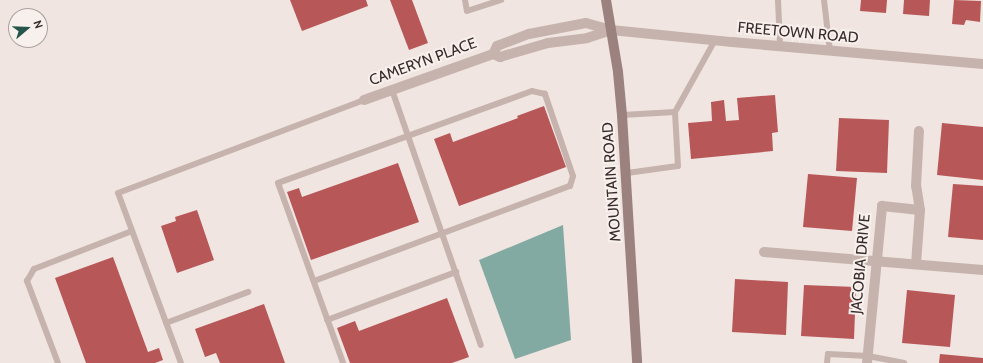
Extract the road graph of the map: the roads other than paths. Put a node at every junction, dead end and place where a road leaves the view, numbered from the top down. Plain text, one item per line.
1 (465, 0) edge
2 (501, 0) edge
3 (606, 0) edge
4 (778, 0) edge
5 (824, 0) edge
6 (611, 30) junction
7 (715, 40) junction
8 (780, 46) junction
9 (830, 51) junction
10 (493, 54) junction
11 (983, 64) edge
12 (392, 90) junction
13 (364, 100) joint
14 (675, 112) junction
15 (622, 115) junction
16 (919, 131) dead end
17 (408, 137) junction
18 (627, 173) junction
19 (920, 210) junction
20 (132, 231) junction
21 (442, 233) junction
22 (764, 252) dead end
23 (878, 261) junction
24 (916, 264) junction
25 (983, 270) edge
26 (456, 272) junction
27 (314, 281) junction
28 (248, 292) dead end
29 (327, 320) junction
30 (166, 323) junction
31 (481, 345) dead end
32 (868, 359) edge
33 (58, 363) edge
34 (181, 363) edge
35 (343, 363) edge
36 (637, 363) edge
37 (827, 363) edge
38 (904, 363) edge

1 - 2 lane
3 - 6 main road, MOUNTAIN ROAD
4 - 8 lane
5 - 9 lane
6 - 7 street, FREETOWN ROAD
6 - 10 street, CAMERYN PLACE
6 - 10 street, CAMERYN PLACE
6 - 15 main road, MOUNTAIN ROAD
7 - 8 street, FREETOWN ROAD
7 - 14 lane
8 - 9 street, FREETOWN ROAD
9 - 11 street, FREETOWN ROAD
10 - 12 street, CAMERYN PLACE
12 - 13 street, CAMERYN PLACE
12 - 17 lane
13 - 20 lane
14 - 15 lane
14 - 18 lane
15 - 18 main road, MOUNTAIN ROAD
16 - 19 street
17 - 21 lane
17 - 21 lane
17 - 27 lane
18 - 36 main road, MOUNTAIN ROAD
19 - 23 street, JACOBIA DRIVE
19 - 24 street
20 - 30 lane
20 - 33 lane
21 - 26 lane
21 - 27 lane
22 - 23 street
23 - 24 street
23 - 32 street, JACOBIA DRIVE
24 - 25 street
26 - 29 lane
26 - 31 lane
27 - 29 lane
28 - 30 lane
29 - 35 lane
30 - 34 lane
32 - 37 lane
32 - 38 lane

